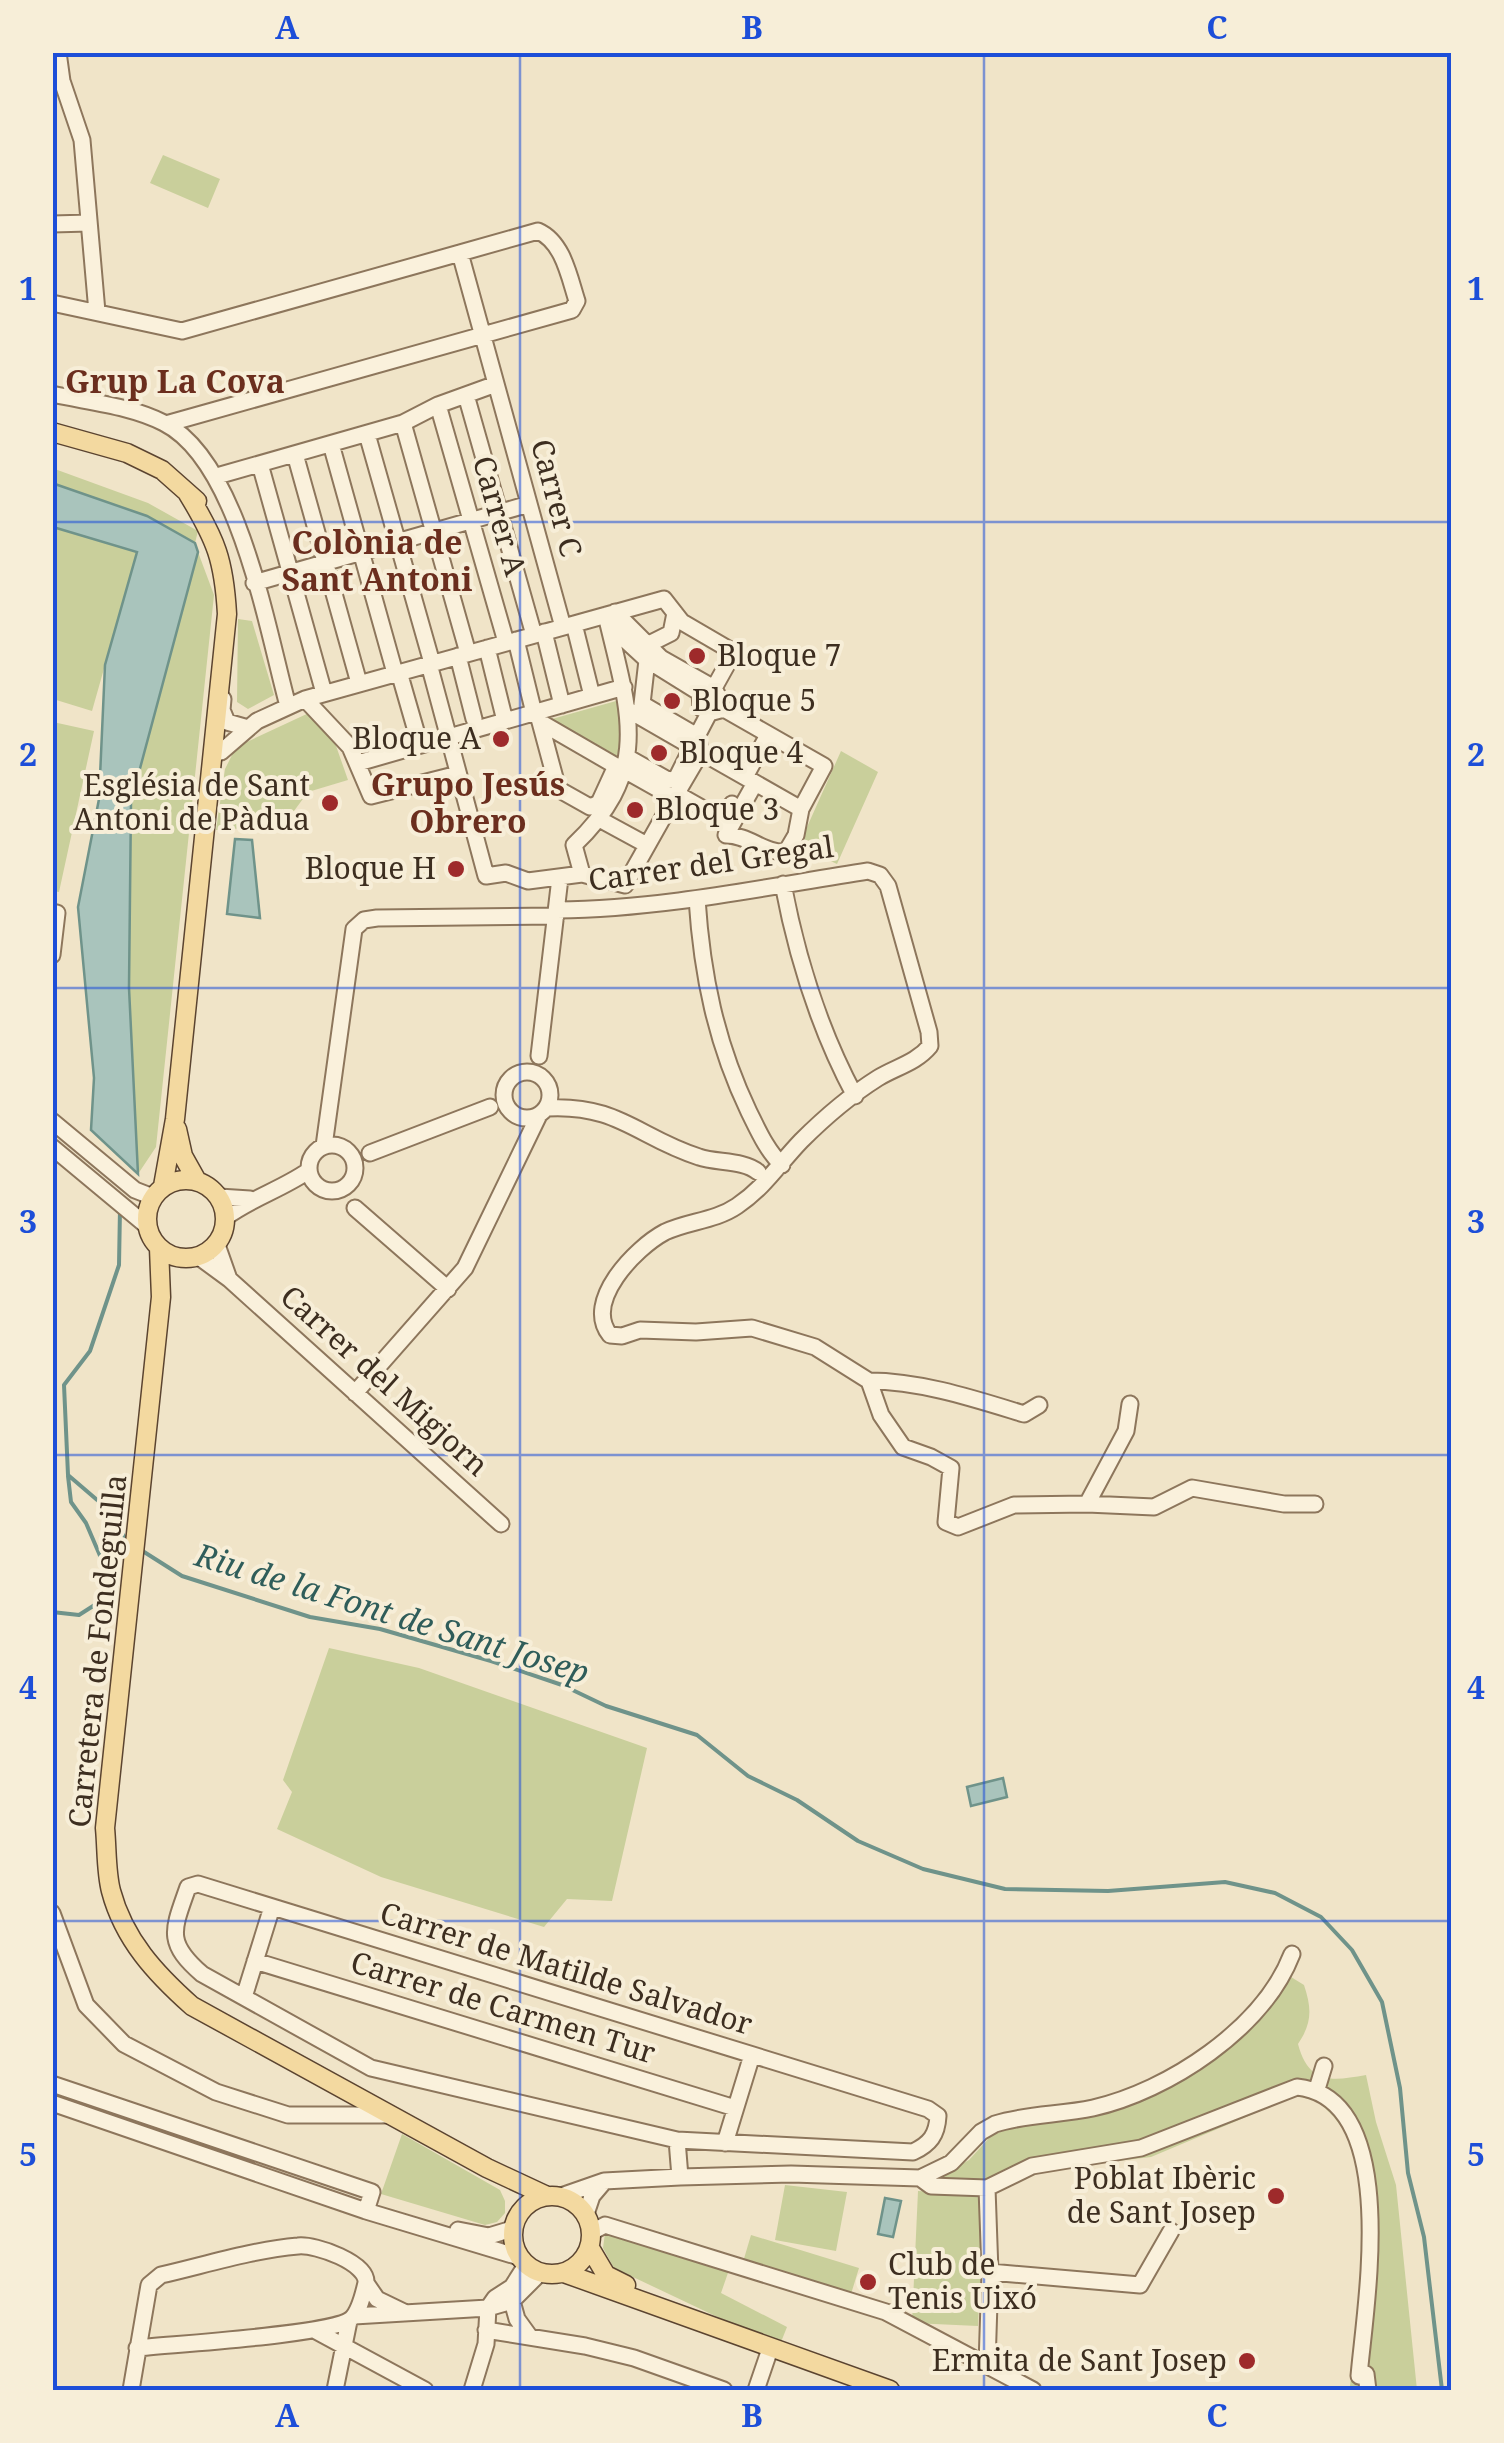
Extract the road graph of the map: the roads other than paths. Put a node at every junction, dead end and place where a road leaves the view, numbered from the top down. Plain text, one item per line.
1 (58, 52) edge
2 (90, 223) junction
3 (52, 224) edge
4 (460, 252) junction
5 (52, 303) edge
6 (97, 312) junction
7 (482, 335) junction
8 (496, 384) junction
9 (52, 394) edge
10 (466, 395) junction
11 (438, 405) junction
12 (403, 423) junction
13 (166, 424) junction
14 (52, 432) edge
15 (367, 434) junction
16 (331, 444) junction
17 (295, 454) junction
18 (260, 464) junction
19 (217, 476) junction
20 (188, 494) junction
21 (529, 504) junction
22 (500, 512) junction
23 (471, 520) junction
24 (433, 531) junction
25 (398, 542) junction
26 (361, 552) junction
27 (326, 562) junction
28 (290, 572) junction
29 (254, 582) junction
30 (675, 612) junction
31 (610, 617) junction
32 (568, 625) junction
33 (539, 633) junction
34 (511, 641) junction
35 (487, 648) junction
36 (647, 652) junction
37 (463, 654) junction
38 (431, 663) junction
39 (397, 673) junction
40 (360, 683) junction
41 (624, 687) junction
42 (714, 688) junction
43 (324, 693) junction
44 (592, 696) junction
45 (304, 699) junction
46 (562, 704) junction
47 (288, 706) junction
48 (630, 712) junction
49 (710, 713) junction
50 (537, 715) junction
51 (474, 718) dead end
52 (505, 721) junction
53 (234, 726) junction
54 (768, 735) junction
55 (448, 737) junction
56 (699, 744) junction
57 (420, 745) junction
58 (358, 763) junction
59 (627, 764) junction
60 (458, 774) junction
61 (749, 779) junction
62 (676, 796) junction
63 (800, 809) junction
64 (600, 820) junction
65 (647, 845) junction
66 (582, 874) junction
67 (560, 878) junction
68 (783, 884) junction
69 (697, 899) junction
70 (52, 912) edge
71 (556, 913) junction
72 (52, 955) edge
73 (534, 1074) junction
74 (854, 1096) junction
75 (506, 1100) junction
76 (540, 1109) junction
77 (175, 1118) junction
78 (52, 1121) edge
79 (52, 1147) edge
80 (341, 1152) junction
81 (763, 1170) junction
82 (311, 1177) junction
83 (197, 1180) junction
84 (340, 1189) junction
85 (151, 1191) junction
86 (220, 1197) junction
87 (250, 1199) junction
88 (226, 1216) junction
89 (142, 1221) junction
90 (216, 1245) junction
91 (159, 1248) junction
92 (191, 1258) junction
93 (229, 1279) junction
94 (448, 1290) junction
95 (161, 1297) junction
96 (869, 1381) junction
97 (356, 1393) junction
98 (1130, 1404) dead end
99 (1040, 1405) dead end
100 (1087, 1504) junction
101 (1314, 1504) dead end
102 (502, 1524) dead end
103 (272, 1907) junction
104 (52, 1913) edge
105 (1292, 1954) dead end
106 (256, 1961) junction
107 (244, 1997) junction
108 (752, 2055) junction
109 (1324, 2066) dead end
110 (52, 2084) edge
111 (1317, 2089) junction
112 (52, 2103) edge
113 (735, 2108) junction
114 (388, 2115) junction
115 (677, 2140) junction
116 (725, 2143) junction
117 (487, 2168) junction
118 (680, 2177) junction
119 (920, 2178) junction
120 (604, 2181) junction
121 (987, 2188) junction
122 (554, 2196) junction
123 (366, 2210) junction
124 (407, 2222) junction
125 (515, 2222) junction
126 (589, 2231) junction
127 (1172, 2231) dead end
128 (528, 2265) junction
129 (564, 2272) junction
130 (990, 2272) junction
131 (366, 2283) junction
132 (512, 2300) junction
133 (488, 2308) junction
134 (406, 2313) junction
135 (351, 2318) junction
136 (710, 2328) junction
137 (314, 2330) junction
138 (486, 2330) junction
139 (530, 2337) junction
140 (345, 2347) junction
141 (137, 2348) junction
142 (770, 2348) junction
143 (987, 2365) junction
144 (856, 2385) edge
145 (131, 2390) edge
146 (335, 2390) edge
147 (425, 2390) edge
148 (472, 2390) edge
149 (724, 2390) edge
150 (756, 2390) edge
151 (890, 2390) edge
152 (1033, 2390) edge
153 (1368, 2390) edge

1 - 2 street
2 - 3 street
2 - 6 street
4 - 6 street
4 - 7 street, Carrer C
4 - 7 street
5 - 6 street
7 - 8 street, Carrer C
7 - 13 street
8 - 10 street
8 - 21 street, Carrer C
9 - 13 street
10 - 11 street
10 - 22 street
11 - 12 street
11 - 23 street, Carrer A
12 - 15 street
12 - 24 street
13 - 19 street
14 - 20 main road
15 - 16 street
15 - 25 street
16 - 17 street
16 - 26 street
17 - 18 street
17 - 27 street
18 - 19 street
18 - 28 street
19 - 29 street
20 - 53 main road
20 - 53 main road
21 - 22 street
21 - 32 street, Carrer C
22 - 23 street
22 - 33 street
23 - 24 street
23 - 34 street, Carrer A
24 - 25 street
24 - 37 street
25 - 26 street
25 - 38 street
26 - 27 street
26 - 39 street
27 - 28 street
27 - 40 street
28 - 29 street
28 - 43 street
29 - 47 street
30 - 31 street
30 - 36 street
30 - 42 street
31 - 32 street
31 - 36 street
31 - 41 street
32 - 33 street
32 - 44 street, Carrer C
33 - 34 street
33 - 46 street
34 - 35 street
34 - 50 street, Carrer A
35 - 37 street
35 - 52 street
36 - 42 street
36 - 49 street
36 - 56 street
37 - 38 street
37 - 51 street
38 - 39 street
38 - 55 street
39 - 40 street
39 - 57 street
40 - 43 street
41 - 44 street
41 - 48 street
42 - 49 street
43 - 45 street
44 - 46 street
45 - 47 street
45 - 58 street
46 - 50 street
47 - 53 street
48 - 59 street
48 - 59 street
49 - 54 street
49 - 56 street
50 - 50 street, Carrer A
50 - 52 street
52 - 55 street
53 - 77 main road
54 - 61 street
54 - 63 street
55 - 57 street
55 - 60 street
56 - 61 street
56 - 62 street
57 - 58 street
58 - 60 street
59 - 62 street
59 - 64 street
60 - 67 street
61 - 62 street
61 - 63 street
61 - 63 street
62 - 65 street
64 - 65 street
64 - 66 street
65 - 66 street
66 - 67 street
67 - 71 street
68 - 69 street, Carrer del Gregal
68 - 74 street
68 - 74 street, Carrer del Gregal
69 - 71 street, Carrer del Gregal
69 - 81 street
70 - 72 street
71 - 73 street
71 - 80 street, Carrer del Gregal
73 - 75 street
73 - 76 street
74 - 81 street
75 - 76 street
75 - 80 street
76 - 81 street
76 - 94 street
77 - 83 main road
77 - 85 main road
78 - 85 street
79 - 89 street
80 - 82 street
80 - 84 street
81 - 96 street
82 - 84 street
82 - 87 street
83 - 85 main road
83 - 86 main road
84 - 94 street
85 - 89 main road
86 - 87 street
86 - 88 main road
87 - 88 street
88 - 90 main road
89 - 91 main road
90 - 92 main road
90 - 93 street, Carrer del Migjorn
91 - 92 main road
91 - 95 main road, Carretera de Fondeguilla
92 - 93 street, Carrer del Migjorn
92 - 95 main road, Carretera de Fondeguilla
93 - 97 street, Carrer del Migjorn
94 - 97 street
95 - 114 main road, Carretera de Fondeguilla
96 - 99 street
96 - 100 street
97 - 102 street, Carrer del Migjorn
98 - 100 street
100 - 101 street
103 - 106 street
103 - 107 street, Carrer de Matilde Salvador
103 - 108 street, Carrer de Matilde Salvador
104 - 114 street
105 - 119 street
106 - 107 street
106 - 113 street, Carrer de Carmen Tur
107 - 115 street
108 - 113 street
108 - 116 street, Carrer de Matilde Salvador
109 - 111 street
110 - 123 street
111 - 121 street
111 - 153 street
112 - 123 street
113 - 116 street
114 - 117 main road, Carretera de Fondeguilla
115 - 116 street
115 - 118 street
117 - 122 main road, Carretera de Fondeguilla
117 - 125 main road, Carretera de Fondeguilla
118 - 119 street
118 - 120 street
119 - 121 street
120 - 122 street
120 - 126 street
121 - 130 street
122 - 125 main road
122 - 126 main road
123 - 124 street
124 - 125 street
124 - 128 street
125 - 128 main road
126 - 129 main road
126 - 136 main road
126 - 143 street
127 - 130 street
128 - 129 main road
128 - 132 street
128 - 133 street
129 - 136 main road
130 - 143 street
131 - 134 street
131 - 135 street
131 - 141 street
132 - 133 street
132 - 139 street
133 - 134 street
133 - 138 street
134 - 135 street
135 - 137 street
135 - 140 street
136 - 142 main road
137 - 140 street
137 - 141 street
138 - 139 street
138 - 148 street
139 - 149 street
140 - 146 street
140 - 147 street
141 - 145 street
142 - 144 main road
142 - 150 street
143 - 152 street
144 - 151 main road

